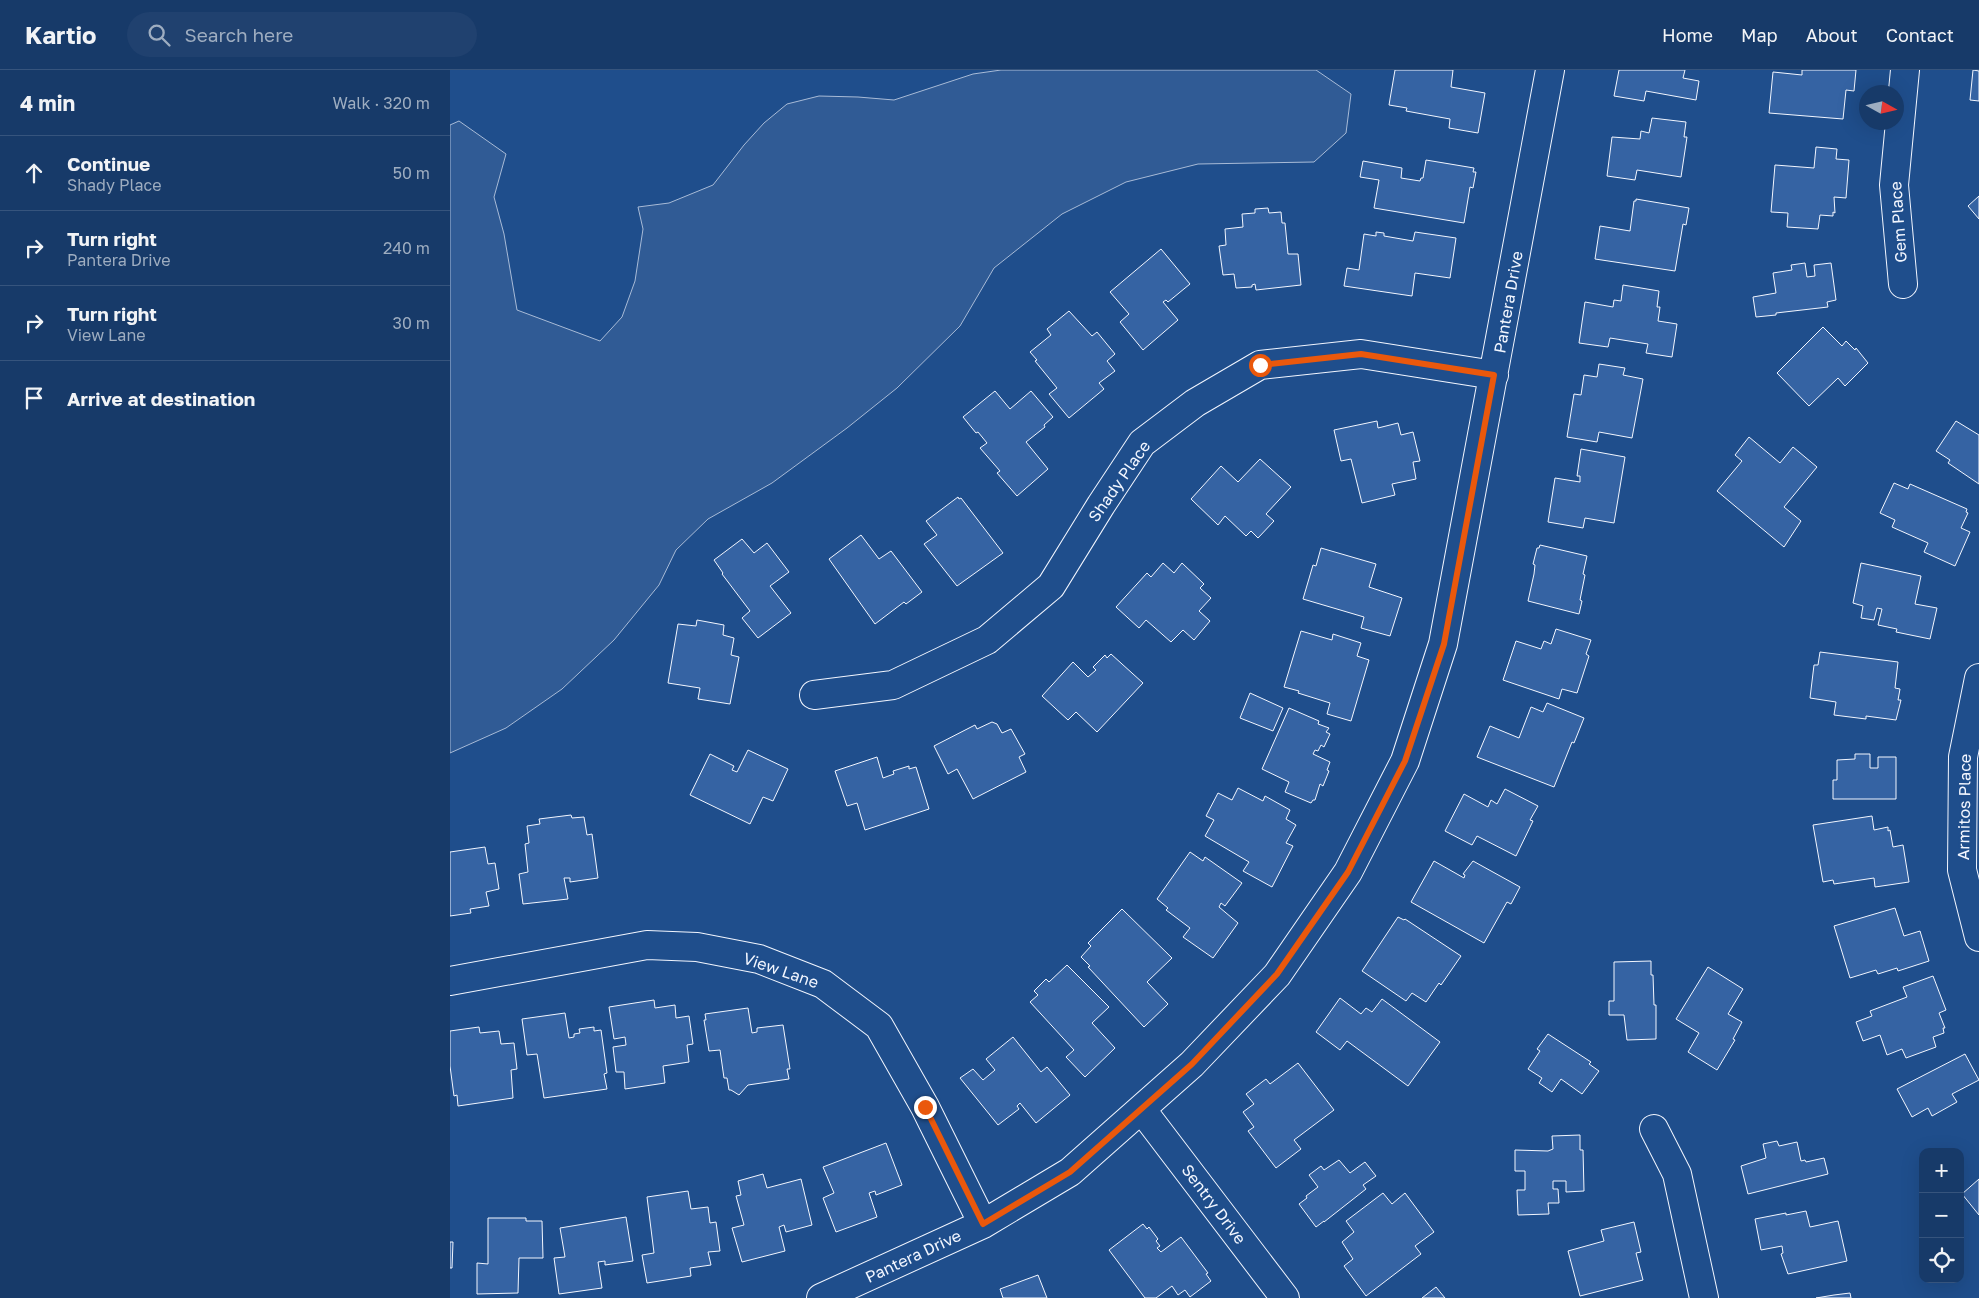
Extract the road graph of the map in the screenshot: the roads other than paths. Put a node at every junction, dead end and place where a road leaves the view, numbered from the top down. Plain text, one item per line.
1 (1550, 70) edge
2 (1905, 70) edge
3 (1903, 284) dead end
4 (1494, 375) junction
5 (1979, 678) edge
6 (814, 695) dead end
7 (1971, 801) edge
8 (1979, 937) edge
9 (450, 981) edge
10 (1142, 1110) junction
11 (1654, 1129) dead end
12 (983, 1224) junction
13 (821, 1298) edge
14 (1285, 1298) edge
15 (1704, 1298) edge

1 - 4 street, Pantera Drive
2 - 3 street, Gem Place
4 - 6 street, Shady Place
4 - 10 street, Pantera Drive
5 - 7 street, Armitos Place
7 - 8 street, Armitos Place
9 - 12 street, View Lane
10 - 12 street, Pantera Drive
10 - 14 street, Sentry Drive
11 - 15 street
12 - 13 street, Pantera Drive

